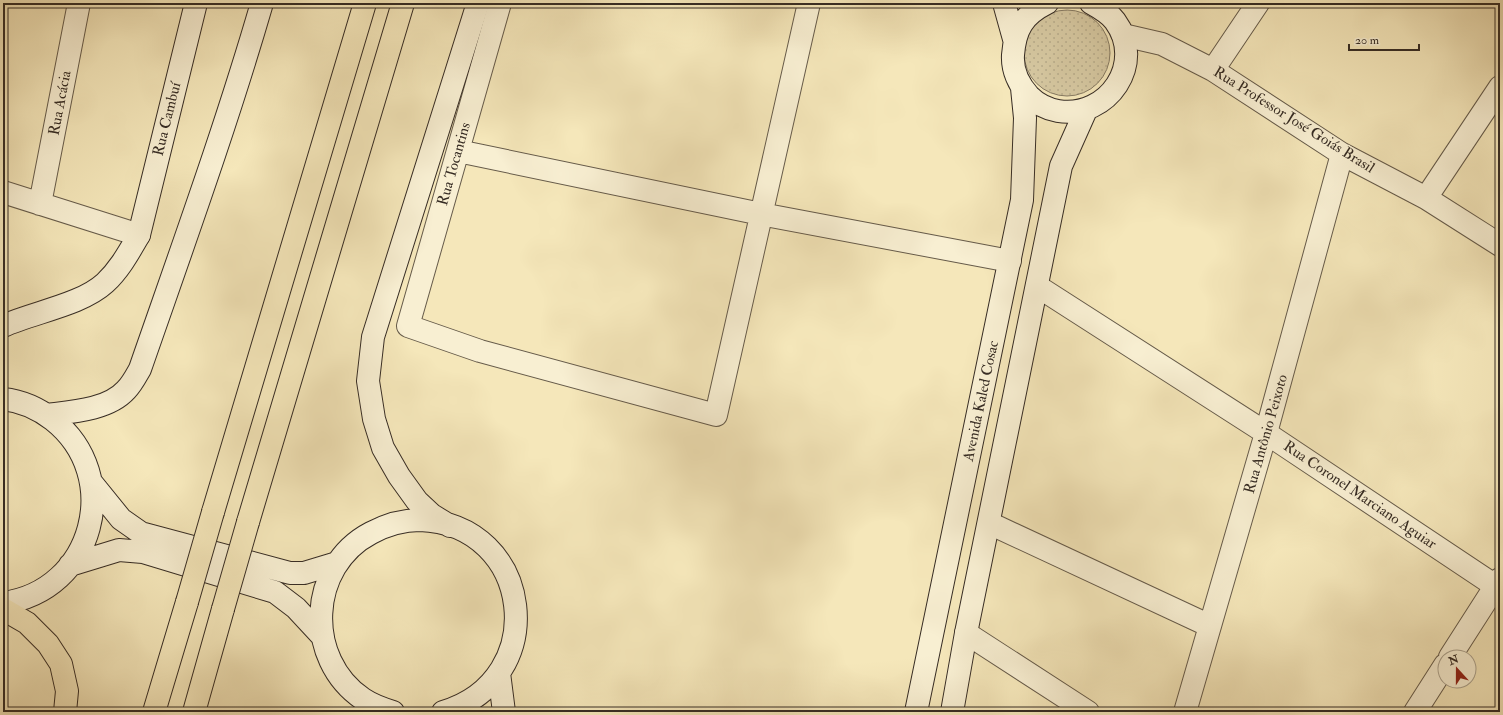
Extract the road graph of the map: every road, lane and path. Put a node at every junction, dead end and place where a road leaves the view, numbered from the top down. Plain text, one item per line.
1 (79, 3) edge
2 (196, 3) edge
3 (262, 3) edge
4 (365, 3) edge
5 (403, 3) edge
6 (478, 3) edge
7 (500, 3) edge
8 (809, 3) edge
9 (1004, 3) edge
10 (1047, 3) edge
11 (1258, 3) edge
12 (1097, 5) edge
13 (1122, 35) junction
14 (1014, 39) junction
15 (1214, 70) junction
16 (1500, 87) edge
17 (1022, 88) junction
18 (1086, 110) junction
19 (458, 151) junction
20 (1342, 154) junction
21 (3, 192) edge
22 (1426, 198) junction
23 (40, 204) junction
24 (761, 214) junction
25 (139, 235) junction
26 (1500, 246) edge
27 (1010, 261) junction
28 (1037, 286) junction
29 (5, 328) edge
30 (6, 395) edge
31 (47, 415) junction
32 (1266, 433) junction
33 (91, 482) junction
34 (989, 523) junction
35 (450, 526) junction
36 (337, 563) junction
37 (70, 566) junction
38 (1498, 585) edge
39 (3, 603) edge
40 (3, 608) edge
41 (1210, 626) junction
42 (966, 633) junction
43 (322, 636) junction
44 (1455, 649) edge
45 (499, 673) junction
46 (1437, 678) edge
47 (65, 712) edge
48 (154, 712) edge
49 (194, 712) edge
50 (393, 712) edge
51 (443, 712) edge
52 (504, 712) edge
53 (916, 712) edge
54 (952, 712) edge
55 (1088, 712) edge
56 (1185, 712) edge
57 (1415, 712) edge

1 - 23 street, Rua Acácia
2 - 25 street, Rua Cambuí
3 - 31 street
4 - 48 highway, bridge
5 - 49 highway, bridge
6 - 35 street
7 - 19 street, Rua Tocantins
8 - 24 street
9 - 14 street
10 - 14 street
11 - 15 street
12 - 13 street
13 - 15 street, Rua Professor José Goiás Brasil
13 - 18 street
14 - 17 street
15 - 20 street, Rua Professor José Goiás Brasil
16 - 22 street
17 - 18 street
17 - 27 street, Avenida Kaled Cosac
18 - 28 street, Avenida Kaled Cosac
19 - 24 street
19 - 24 street, Rua Tocantins
20 - 22 street, Rua Professor José Goiás Brasil
20 - 32 street, Rua Antônio Peixoto
21 - 23 street
22 - 26 street, Rua Professor José Goiás Brasil
23 - 25 street
24 - 27 street
25 - 29 street, Rua Cambuí
27 - 53 street, Avenida Kaled Cosac
28 - 32 street, Rua Coronel Marciano Aguiar
28 - 34 street, Avenida Kaled Cosac
30 - 31 street
31 - 33 street
32 - 38 street, Rua Coronel Marciano Aguiar
32 - 41 street, Rua Antônio Peixoto
33 - 36 street
33 - 37 street
34 - 41 street
34 - 42 street, Avenida Kaled Cosac
35 - 36 street
35 - 45 street
36 - 43 street
37 - 39 street
37 - 43 street
38 - 44 street
40 - 47 highway
41 - 56 street, Rua Antônio Peixoto
42 - 54 street, Avenida Kaled Cosac
42 - 55 street
43 - 50 street
45 - 51 street
45 - 52 street
46 - 57 street

